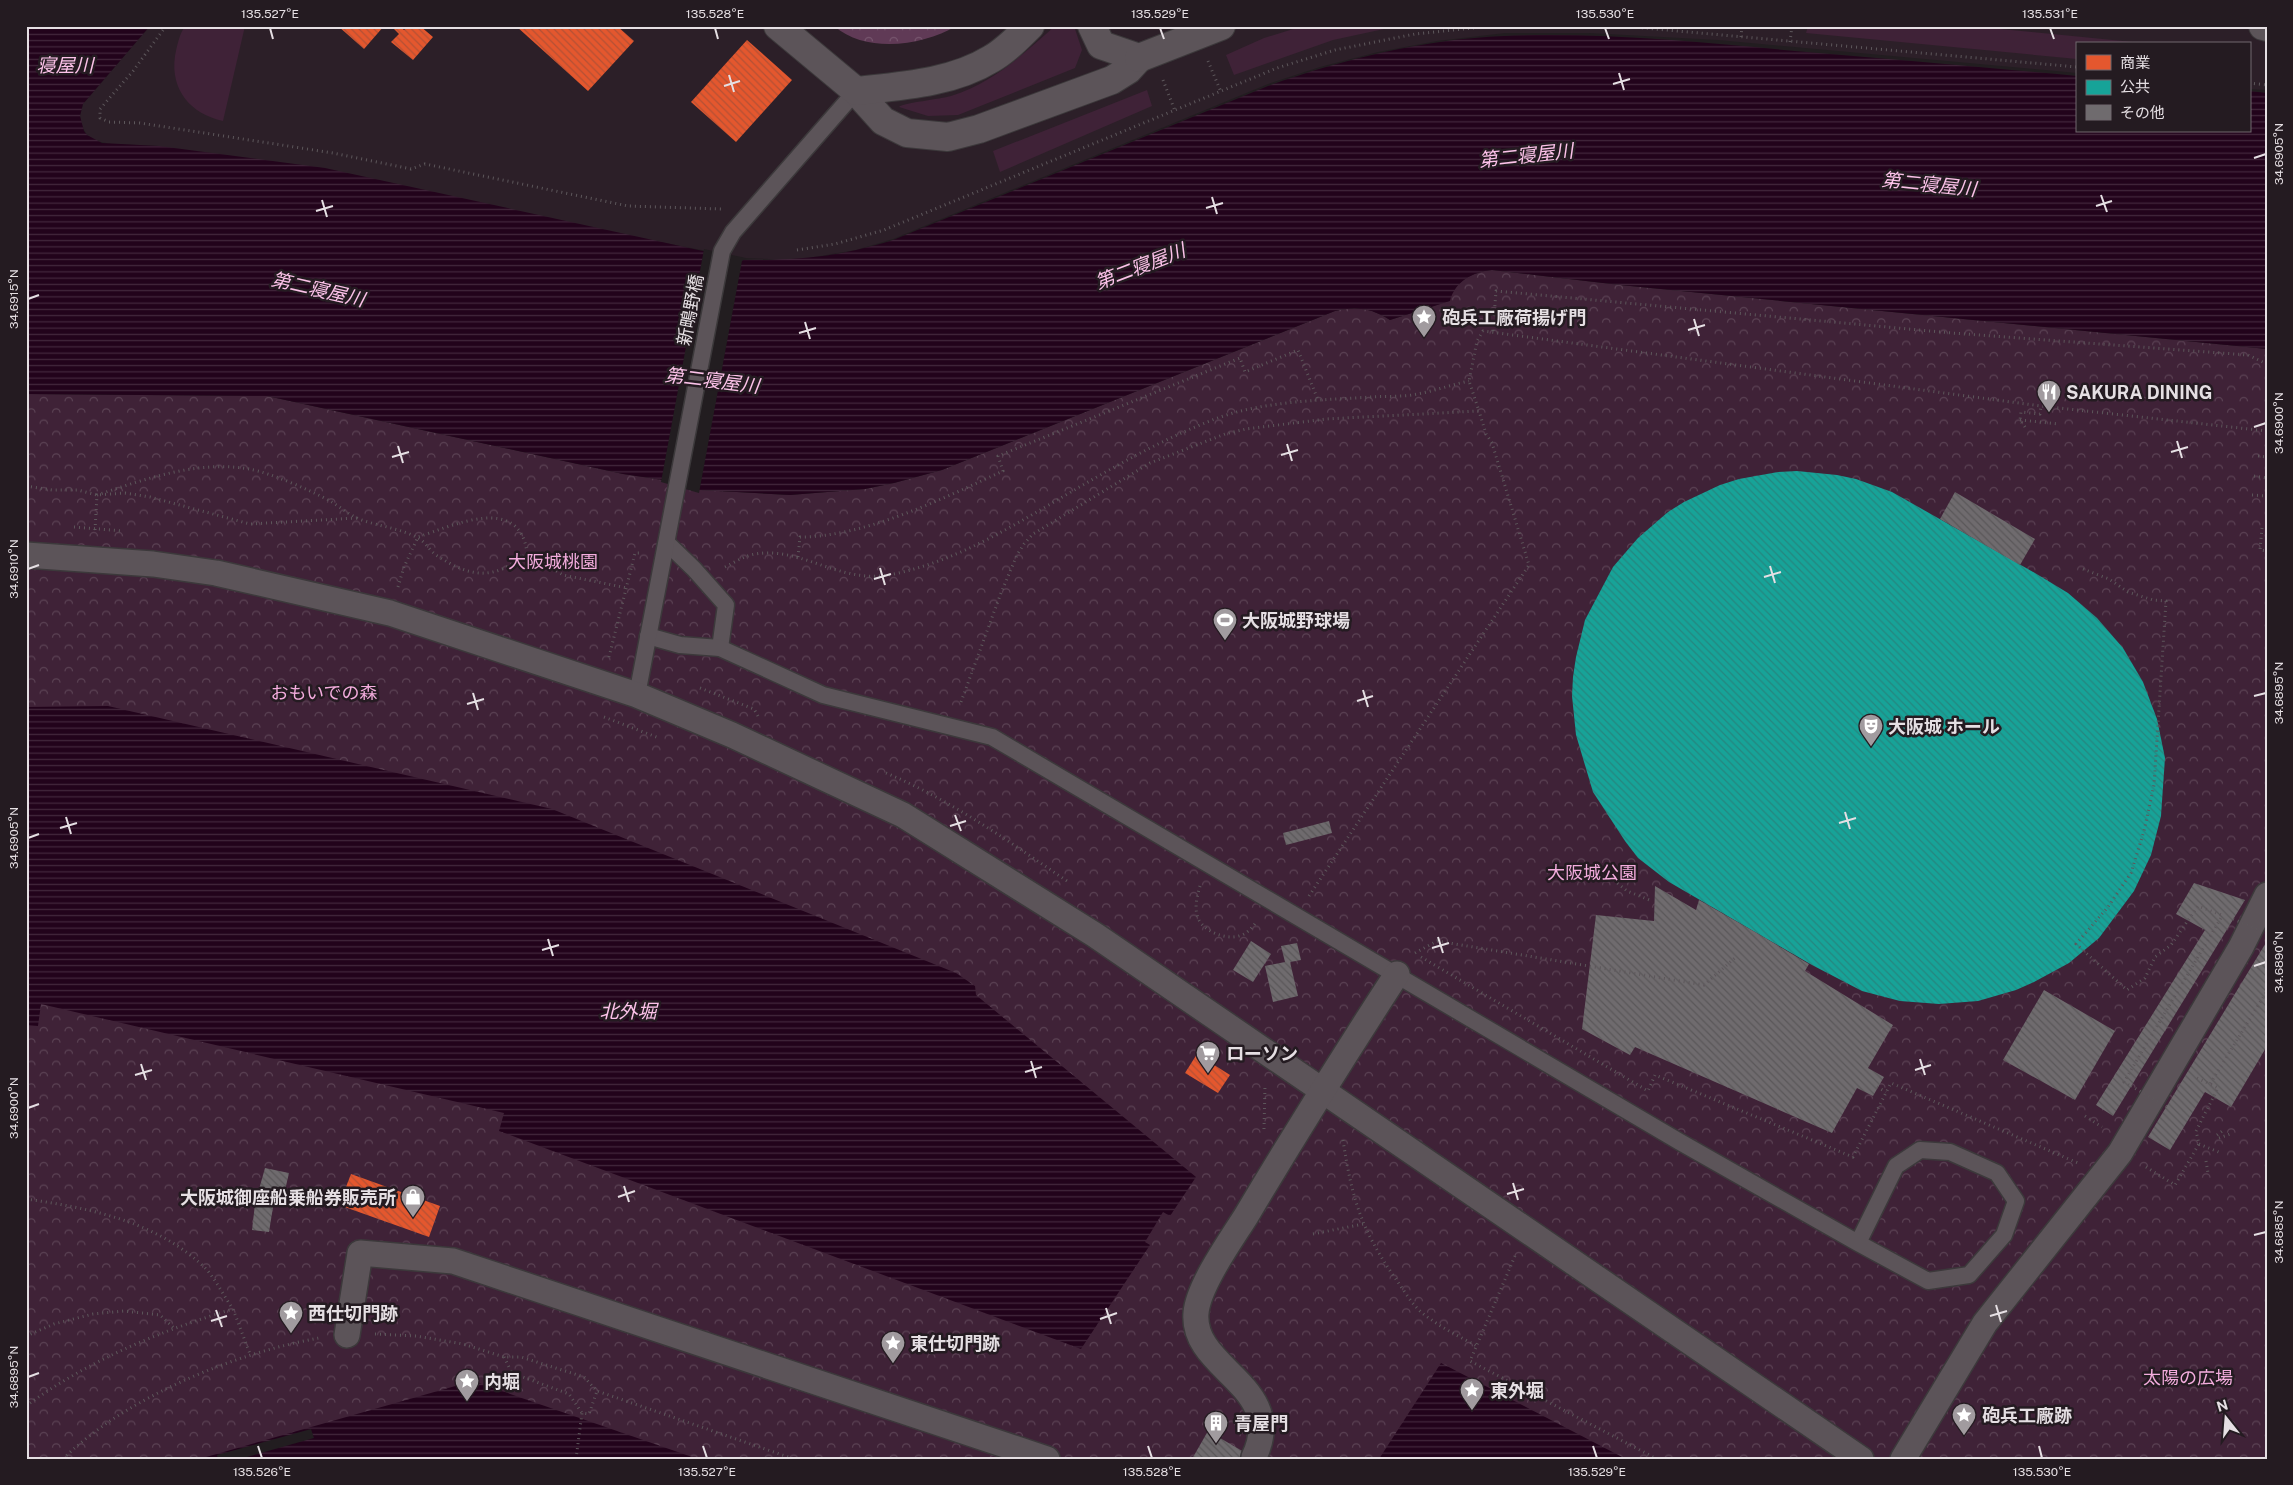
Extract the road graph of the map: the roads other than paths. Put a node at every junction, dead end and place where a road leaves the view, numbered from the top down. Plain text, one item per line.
1 (778, 26) edge
2 (1030, 26) edge
3 (1092, 26) edge
4 (1221, 26) edge
5 (2263, 26) edge
6 (2267, 27) edge
7 (1138, 58) junction
8 (856, 91) junction
9 (667, 543) junction
10 (26, 555) edge
11 (648, 636) junction
12 (720, 648) junction
13 (636, 695) junction
14 (2267, 896) edge
15 (1397, 974) junction
16 (1321, 1090) junction
17 (1858, 1243) junction
18 (347, 1335) road end
19 (1254, 1457) dead end
20 (1047, 1459) edge
21 (1861, 1459) edge
22 (1903, 1459) edge

1 - 8 street
2 - 8 street
3 - 7 street
4 - 7 street
5 - 6 street
7 - 8 street
8 - 9 lane, 新鴫野橋
9 - 11 lane, 新鴫野橋
9 - 12 lane
10 - 13 street
11 - 12 lane
11 - 13 lane, 新鴫野橋
12 - 15 lane
13 - 16 street
14 - 22 street
15 - 16 street
15 - 17 lane
16 - 19 street
16 - 21 street
17 - 17 lane
18 - 20 street

